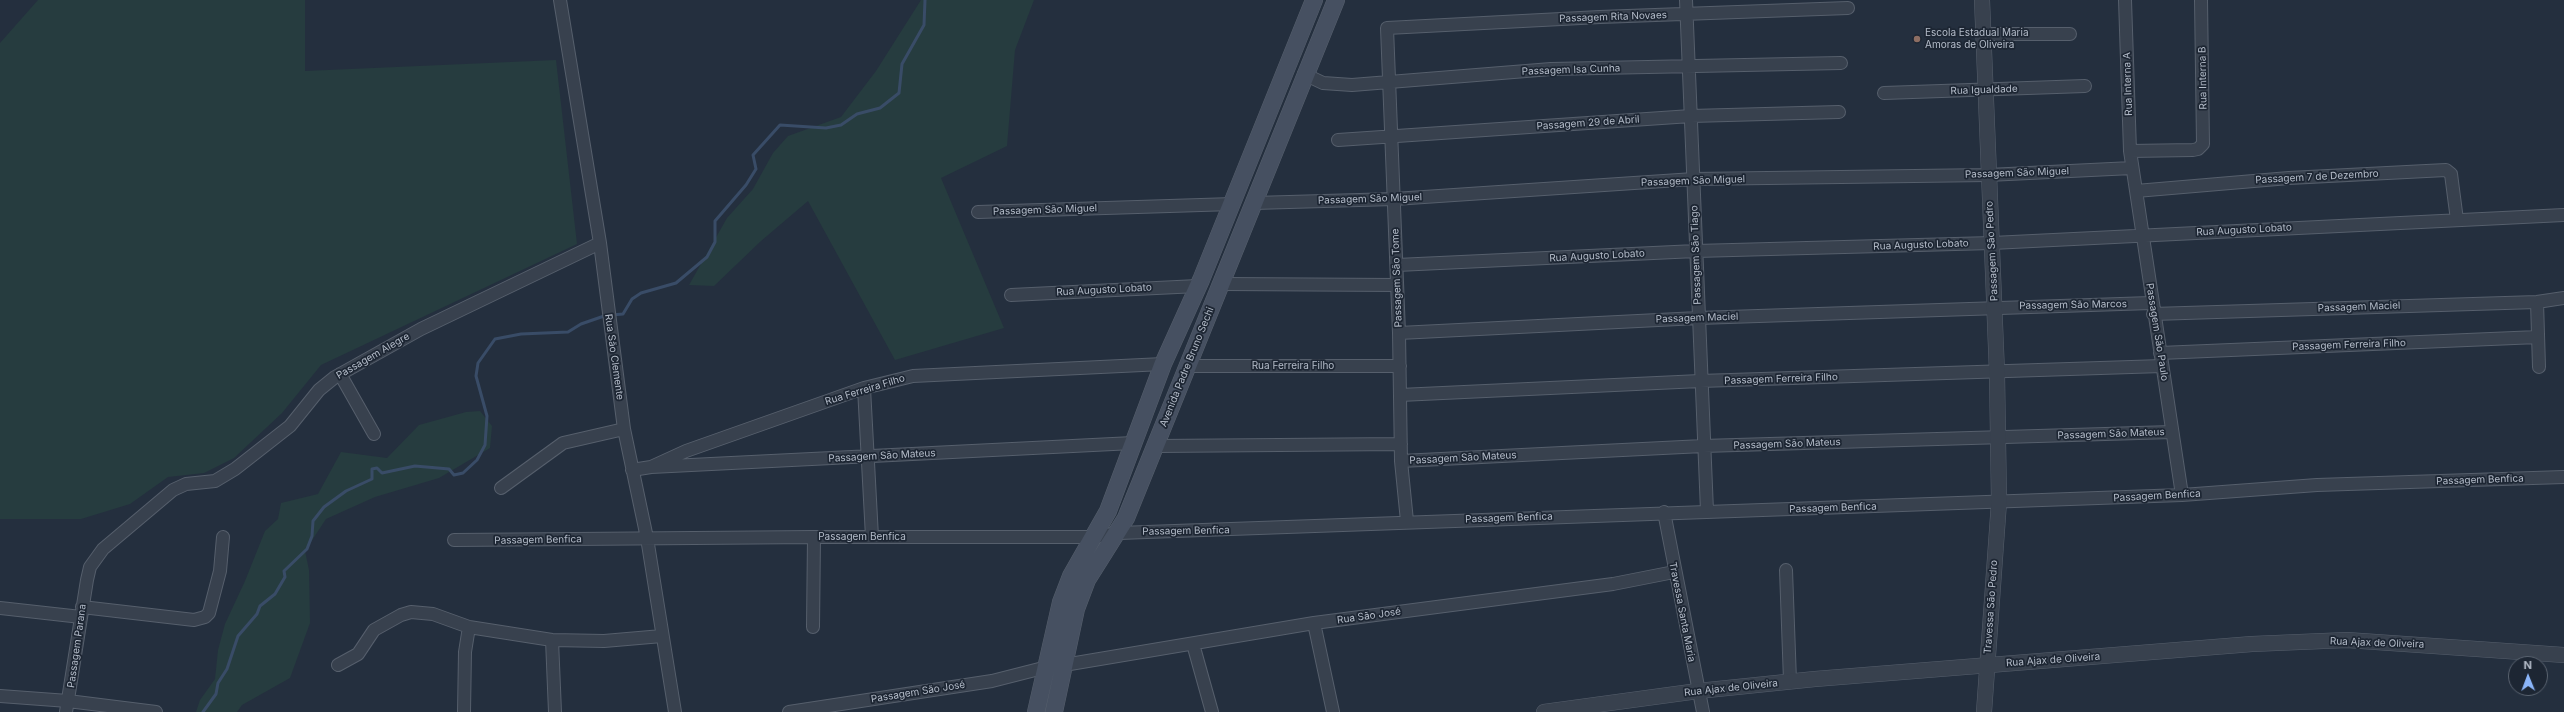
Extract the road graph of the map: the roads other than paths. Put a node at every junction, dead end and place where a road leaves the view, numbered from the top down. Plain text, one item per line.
1 (560, 0) edge
2 (1314, 0) edge
3 (1336, 0) edge
4 (1686, 0) edge
5 (1982, 0) edge
6 (2125, 0) edge
7 (2201, 0) edge
8 (1848, 8) dead end
9 (1686, 14) junction
10 (1982, 34) junction
11 (2070, 34) dead end
12 (1386, 36) joint
13 (1841, 63) dead end
14 (1688, 66) junction
15 (1304, 74) junction
16 (1388, 83) junction
17 (2085, 86) dead end
18 (1984, 91) junction
19 (1884, 93) dead end
20 (1839, 112) dead end
21 (1691, 116) junction
22 (1391, 136) junction
23 (1338, 140) dead end
24 (2130, 151) junction
25 (2132, 168) junction
26 (1988, 175) junction
27 (1694, 179) junction
28 (2136, 191) junction
29 (1394, 199) junction
30 (1254, 203) junction
31 (1233, 204) junction
32 (978, 212) dead end
33 (2564, 215) edge
34 (2457, 220) junction
35 (2142, 234) junction
36 (600, 243) junction
37 (1992, 243) junction
38 (1696, 251) junction
39 (1397, 265) junction
40 (1222, 284) junction
41 (1397, 285) junction
42 (1198, 286) junction
43 (1011, 295) dead end
44 (2564, 298) edge
45 (2537, 302) junction
46 (1994, 307) junction
47 (2152, 308) junction
48 (1698, 318) junction
49 (1400, 333) junction
50 (2538, 337) junction
51 (2160, 352) junction
52 (1163, 364) junction
53 (1186, 366) junction
54 (1400, 366) junction
55 (2162, 366) junction
56 (2539, 367) dead end
57 (1997, 373) junction
58 (340, 374) junction
59 (1700, 381) junction
60 (864, 388) junction
61 (1400, 395) junction
62 (624, 429) junction
63 (2172, 432) junction
64 (374, 434) dead end
65 (1997, 437) junction
66 (1133, 443) junction
67 (1401, 444) junction
68 (1157, 446) junction
69 (1703, 446) junction
70 (867, 457) junction
71 (1401, 461) junction
72 (651, 467) junction
73 (632, 470) junction
74 (2564, 477) edge
75 (501, 488) dead end
76 (2182, 495) junction
77 (1999, 502) junction
78 (1707, 511) junction
79 (1664, 512) junction
80 (1407, 521) junction
81 (1118, 533) junction
82 (814, 536) junction
83 (223, 537) dead end
84 (872, 537) junction
85 (1094, 537) junction
86 (647, 538) junction
87 (454, 540) dead end
88 (1786, 570) dead end
89 (1674, 572) junction
90 (87, 580) joint
91 (0, 608) edge
92 (81, 612) junction
93 (1314, 623) junction
94 (813, 627) dead end
95 (469, 628) junction
96 (662, 636) junction
97 (552, 640) junction
98 (1193, 644) junction
99 (2564, 654) edge
100 (1064, 664) junction
101 (1987, 664) junction
102 (338, 665) dead end
103 (1047, 667) junction
104 (1790, 681) junction
105 (1698, 691) junction
106 (0, 696) edge
107 (67, 706) edge
108 (156, 712) edge
109 (464, 712) edge
110 (556, 712) edge
111 (675, 712) edge
112 (789, 712) edge
113 (1036, 712) edge
114 (1054, 712) edge
115 (1212, 712) edge
116 (1333, 712) edge
117 (1544, 712) edge
118 (1703, 712) edge
119 (1984, 712) edge

1 - 36 street, Rua São Clemente
2 - 31 main road
3 - 15 main road, Avenida Padre Bruno Sechi
4 - 9 street, Passagem São Tiago
5 - 10 street, Passagem São Pedro
6 - 24 street, Rua Interna A
7 - 24 street, Rua Interna B
8 - 9 street, Passagem Rita Novaes
9 - 12 street, Passagem Rita Novaes
9 - 14 street, Passagem São Tiago
10 - 11 street
10 - 18 street, Passagem São Pedro
12 - 16 street, Passagem São Tome
13 - 14 street, Passagem Isa Cunha
14 - 16 street, Passagem Isa Cunha
14 - 21 street, Passagem São Tiago
15 - 16 street, Passagem Isa Cunha
15 - 30 main road, Avenida Padre Bruno Sechi
16 - 22 street, Passagem São Tome
17 - 18 street, Rua Igualdade
18 - 19 street, Rua Igualdade
18 - 26 street, Passagem São Pedro
20 - 21 street, Passagem 29 de Abril
21 - 22 street, Passagem 29 de Abril
21 - 27 street, Passagem São Tiago
22 - 23 street, Passagem 29 de Abril
22 - 29 street, Passagem São Tome
24 - 25 street, Rua Interna A
25 - 26 street, Passagem São Miguel
25 - 28 street, Passagem São Paulo
26 - 27 street, Passagem São Miguel
26 - 37 street, Passagem São Pedro
27 - 29 street, Passagem São Miguel
27 - 38 street, Passagem São Tiago
28 - 34 street, Passagem 7 de Dezembro
28 - 35 street, Passagem São Paulo
29 - 30 street, Passagem São Miguel
29 - 39 street, Passagem São Tome
30 - 40 main road, Avenida Padre Bruno Sechi
31 - 32 street, Passagem São Miguel
31 - 42 main road
33 - 34 street, Rua Augusto Lobato
34 - 35 street, Rua Augusto Lobato
35 - 37 street, Rua Augusto Lobato
35 - 47 street, Passagem São Paulo
36 - 58 street, Passagem Alegre
36 - 62 street, Rua São Clemente
37 - 38 street, Rua Augusto Lobato
37 - 46 street, Passagem São Pedro
38 - 39 street, Rua Augusto Lobato
38 - 48 street, Passagem São Tiago
39 - 41 street, Passagem São Tome
40 - 41 street
40 - 53 main road, Avenida Padre Bruno Sechi
41 - 49 street, Passagem São Tome
42 - 43 street, Rua Augusto Lobato
42 - 52 main road
44 - 45 street, Passagem Maciel
45 - 47 street, Passagem Maciel
45 - 50 street
46 - 47 street, Passagem São Marcos
46 - 48 street, Passagem Maciel
46 - 57 street, Passagem São Pedro
47 - 51 street, Passagem São Paulo
48 - 49 street, Passagem Maciel
48 - 59 street, Passagem São Tiago
49 - 54 street, Passagem São Tome
50 - 51 street, Passagem Ferreira Filho
50 - 56 street
51 - 55 street, Passagem São Paulo
52 - 60 street, Rua Ferreira Filho
52 - 66 main road
53 - 54 street, Rua Ferreira Filho
53 - 68 main road, Avenida Padre Bruno Sechi
54 - 61 street, Passagem São Tome
55 - 57 street, Passagem Ferreira Filho
55 - 63 street, Passagem São Paulo
57 - 59 street, Passagem Ferreira Filho
57 - 65 street, Passagem São Pedro
58 - 64 street
58 - 90 street, Passagem Alegre
59 - 61 street, Passagem Ferreira Filho
59 - 69 street, Passagem São Tiago
60 - 70 street
60 - 72 street, Rua Ferreira Filho
61 - 67 street, Passagem São Tome
62 - 73 street, Rua São Clemente
62 - 75 street
63 - 65 street, Passagem São Mateus
63 - 76 street, Passagem São Paulo
65 - 69 street, Passagem São Mateus
65 - 77 street, Passagem São Pedro
66 - 70 street, Passagem São Mateus
66 - 85 main road
67 - 68 street, Passagem São Mateus
67 - 71 street, Passagem São Tome
68 - 81 main road, Avenida Padre Bruno Sechi
69 - 71 street, Passagem São Mateus
69 - 78 street, Passagem São Tiago
70 - 72 street, Passagem São Mateus
70 - 84 street
71 - 80 street, Passagem São Tome
72 - 73 street, Passagem São Mateus
73 - 86 street, Rua São Clemente
74 - 76 street, Passagem Benfica
76 - 77 street, Passagem Benfica
77 - 78 street, Passagem Benfica
77 - 101 street, Travessa São Pedro
78 - 79 street, Passagem Benfica
79 - 80 street, Passagem Benfica
79 - 89 street, Travessa Santa Maria
80 - 81 street, Passagem Benfica
81 - 85 street, Passagem Benfica
81 - 100 main road, Avenida Padre Bruno Sechi
82 - 84 street, Passagem Benfica
82 - 86 street, Passagem Benfica
82 - 94 street
83 - 92 street
84 - 85 street, Passagem Benfica
85 - 103 main road
86 - 87 street, Passagem Benfica
86 - 96 street, Rua São Clemente
88 - 104 street
89 - 93 street, Rua São José
89 - 105 street, Travessa Santa Maria
90 - 92 street, Passagem Parana
91 - 92 street
92 - 107 street, Passagem Parana
93 - 98 street, Rua São José
93 - 116 street
95 - 97 street
95 - 102 street
95 - 109 street
96 - 97 street
96 - 111 street, Rua São Clemente
97 - 110 street
98 - 100 street, Rua São José
98 - 115 street
99 - 101 street, Rua Ajax de Oliveira
100 - 114 main road, Avenida Padre Bruno Sechi
101 - 104 street, Rua Ajax de Oliveira
101 - 119 street, Travessa São Pedro
103 - 112 street, Passagem São José
103 - 113 main road
104 - 105 street, Rua Ajax de Oliveira
105 - 117 street, Rua Ajax de Oliveira
105 - 118 street, Travessa Santa Maria
106 - 107 street
107 - 108 street

